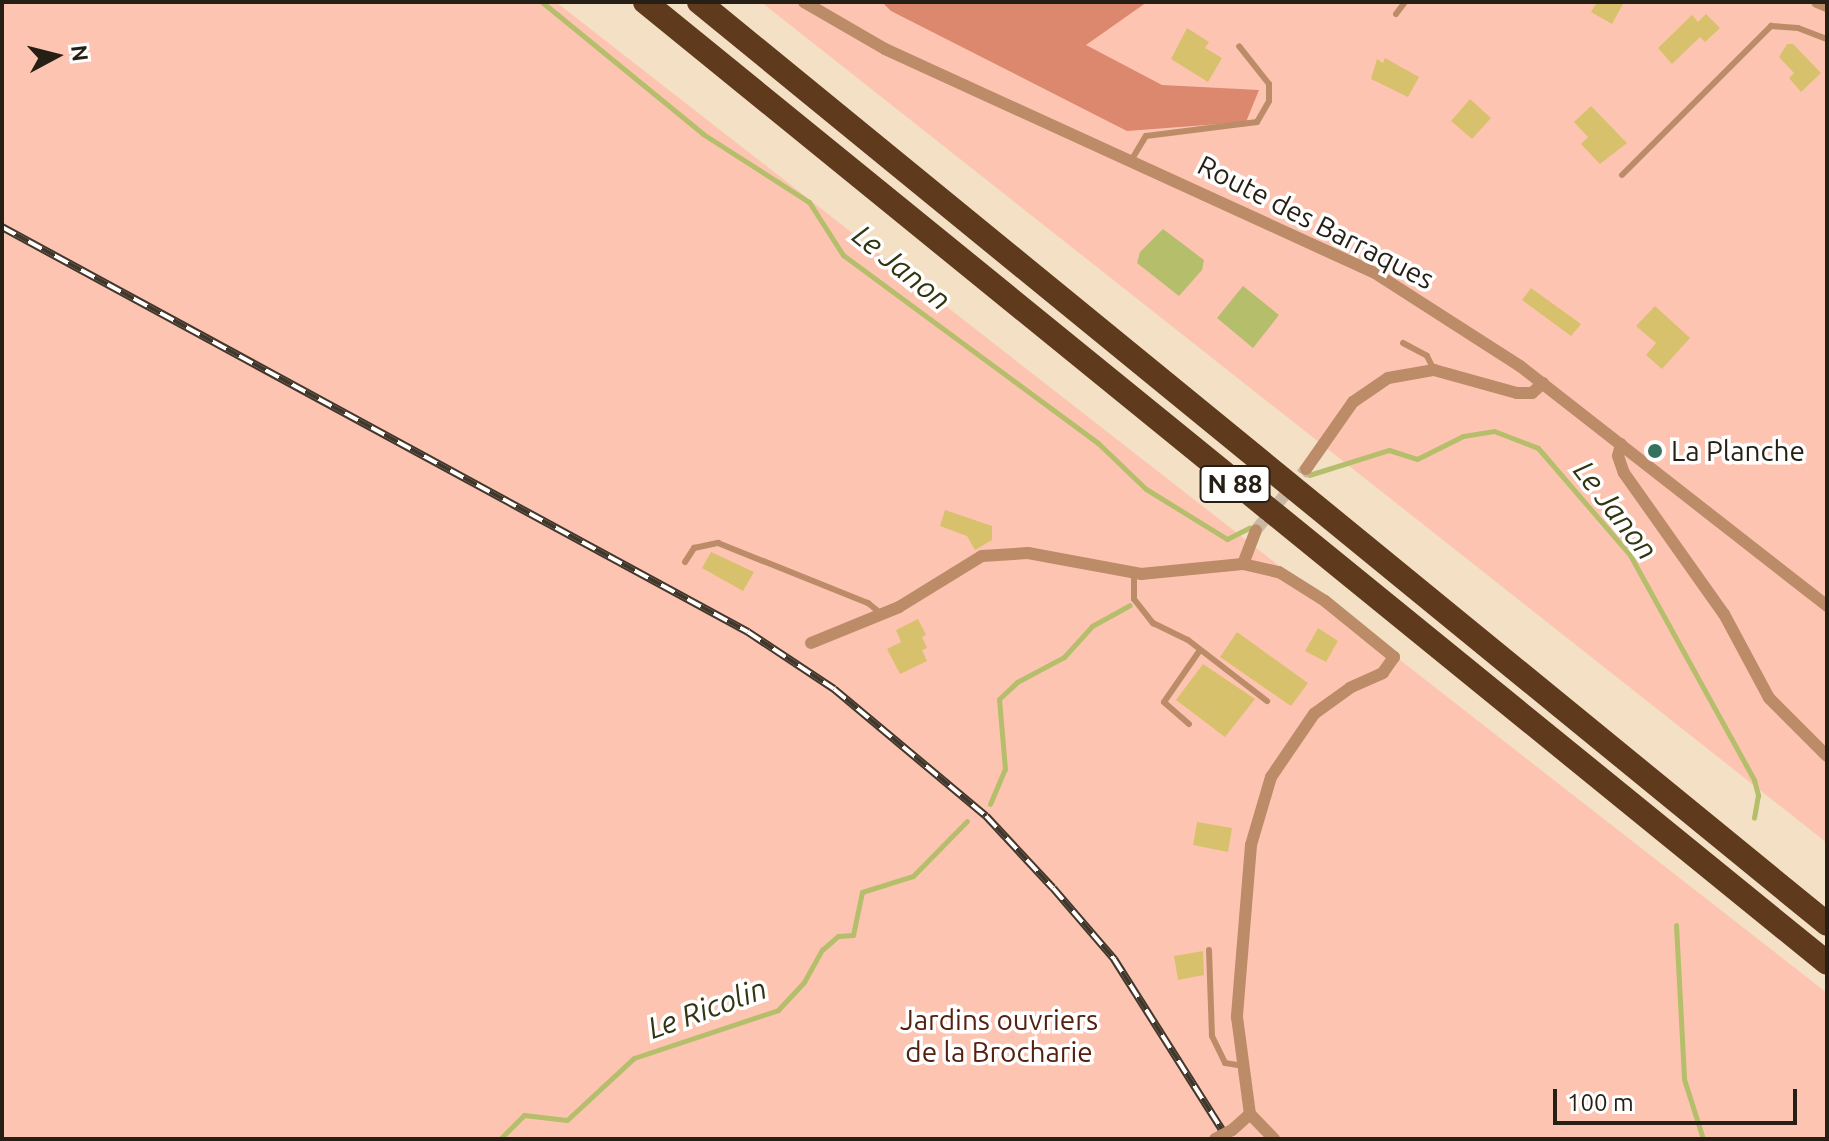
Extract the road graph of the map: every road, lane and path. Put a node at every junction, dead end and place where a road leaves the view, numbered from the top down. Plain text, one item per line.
1 (645, 2) edge
2 (699, 2) edge
3 (804, 2) edge
4 (1405, 2) edge
5 (1817, 2) edge
6 (1827, 6) edge
7 (1396, 14) dead end
8 (1827, 39) edge
9 (1239, 46) dead end
10 (1132, 159) junction
11 (1622, 175) dead end
12 (1403, 343) dead end
13 (1434, 370) junction
14 (1543, 383) junction
15 (1621, 444) junction
16 (1306, 469) tunnel mouth
17 (1256, 530) tunnel mouth
18 (685, 562) dead end
19 (1243, 564) junction
20 (1134, 573) junction
21 (1827, 606) edge
22 (883, 615) junction
23 (811, 643) dead end
24 (1200, 650) junction
25 (1267, 701) dead end
26 (1189, 724) dead end
27 (1827, 756) edge
28 (1827, 924) edge
29 (1209, 950) dead end
30 (1827, 963) edge
31 (1245, 1066) junction
32 (1250, 1114) junction
33 (1215, 1139) edge
34 (1274, 1139) edge

1 - 30 highway, N 88
2 - 28 highway, N 88
3 - 10 street, Route des Barraques
4 - 7 lane
5 - 6 street
8 - 11 lane
9 - 10 lane
10 - 14 street, Route des Barraques
12 - 13 lane
13 - 14 street
13 - 16 street
14 - 15 street, Route des Barraques
15 - 21 street, Route des Barraques
15 - 27 street
17 - 19 street
18 - 22 lane
19 - 20 street
19 - 31 street
20 - 22 street
20 - 24 lane
22 - 23 street
24 - 25 lane
24 - 26 lane
29 - 31 lane
31 - 32 street
32 - 33 street, bridge
32 - 34 street

